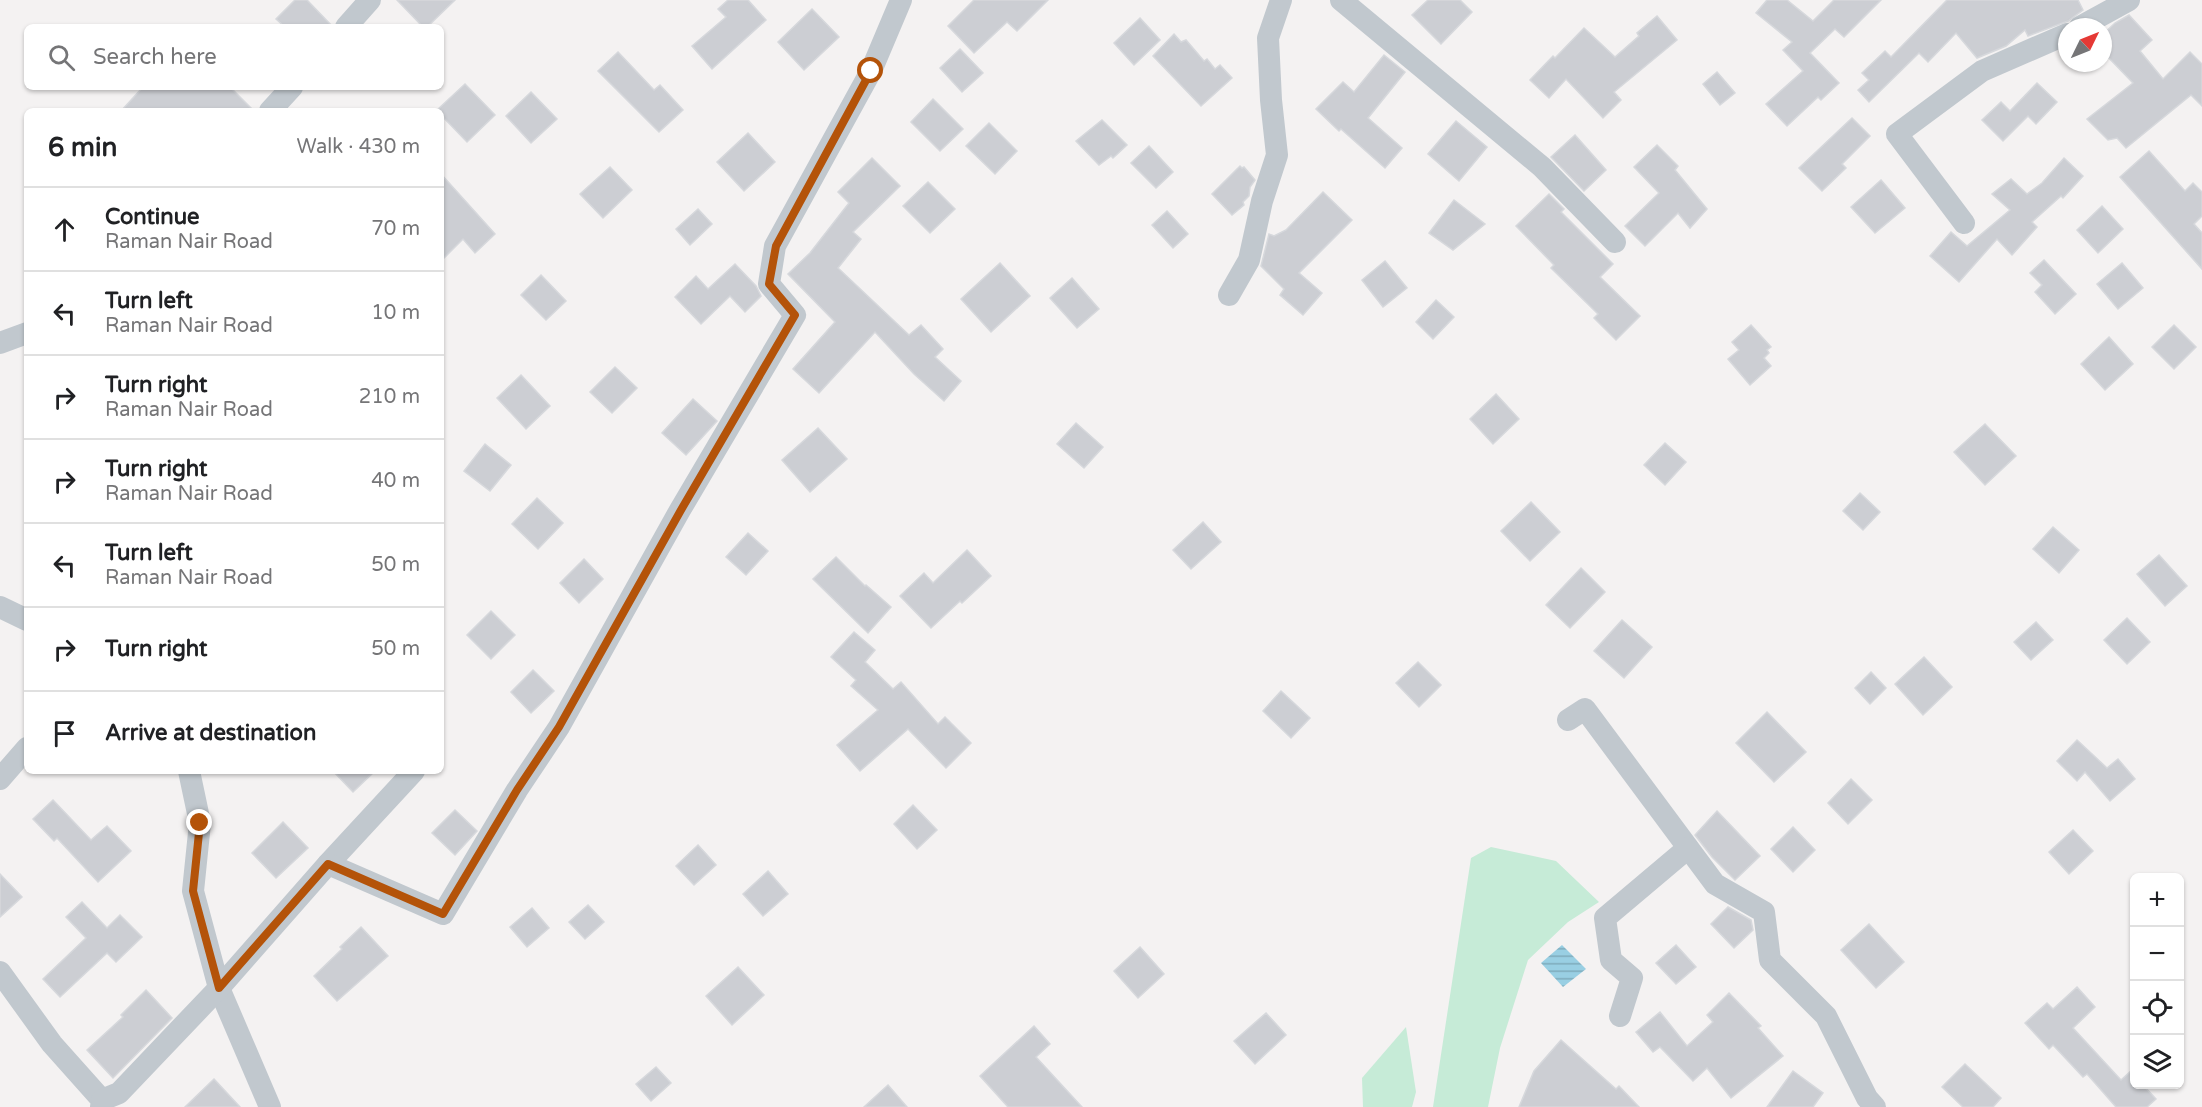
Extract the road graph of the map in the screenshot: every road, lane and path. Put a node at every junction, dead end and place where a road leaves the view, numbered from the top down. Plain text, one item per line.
1 (370, 0) edge
2 (901, 0) edge
3 (1281, 0) edge
4 (1341, 0) edge
5 (2129, 0) edge
6 (2096, 18) edge
7 (349, 24) edge
8 (2058, 38) edge
9 (289, 90) edge
10 (273, 108) edge
11 (1964, 222) dead end
12 (1615, 242) dead end
13 (1229, 295) dead end
14 (24, 334) edge
15 (0, 343) edge
16 (0, 607) edge
17 (24, 619) edge
18 (1568, 720) dead end
19 (24, 751) edge
20 (190, 774) edge
21 (411, 774) edge
22 (0, 779) edge
23 (1688, 848) junction
24 (328, 864) junction
25 (0, 972) edge
26 (219, 988) junction
27 (1620, 1016) dead end
28 (102, 1104) edge
29 (270, 1107) edge
30 (1875, 1107) edge

1 - 7 street
2 - 24 street
3 - 13 street
4 - 12 street
5 - 6 street
8 - 11 street
9 - 10 street
14 - 15 street
16 - 17 street
18 - 23 street
19 - 22 street
20 - 26 street
21 - 24 street
23 - 27 street
23 - 30 street
24 - 26 street
25 - 28 street
26 - 28 street
26 - 29 street

